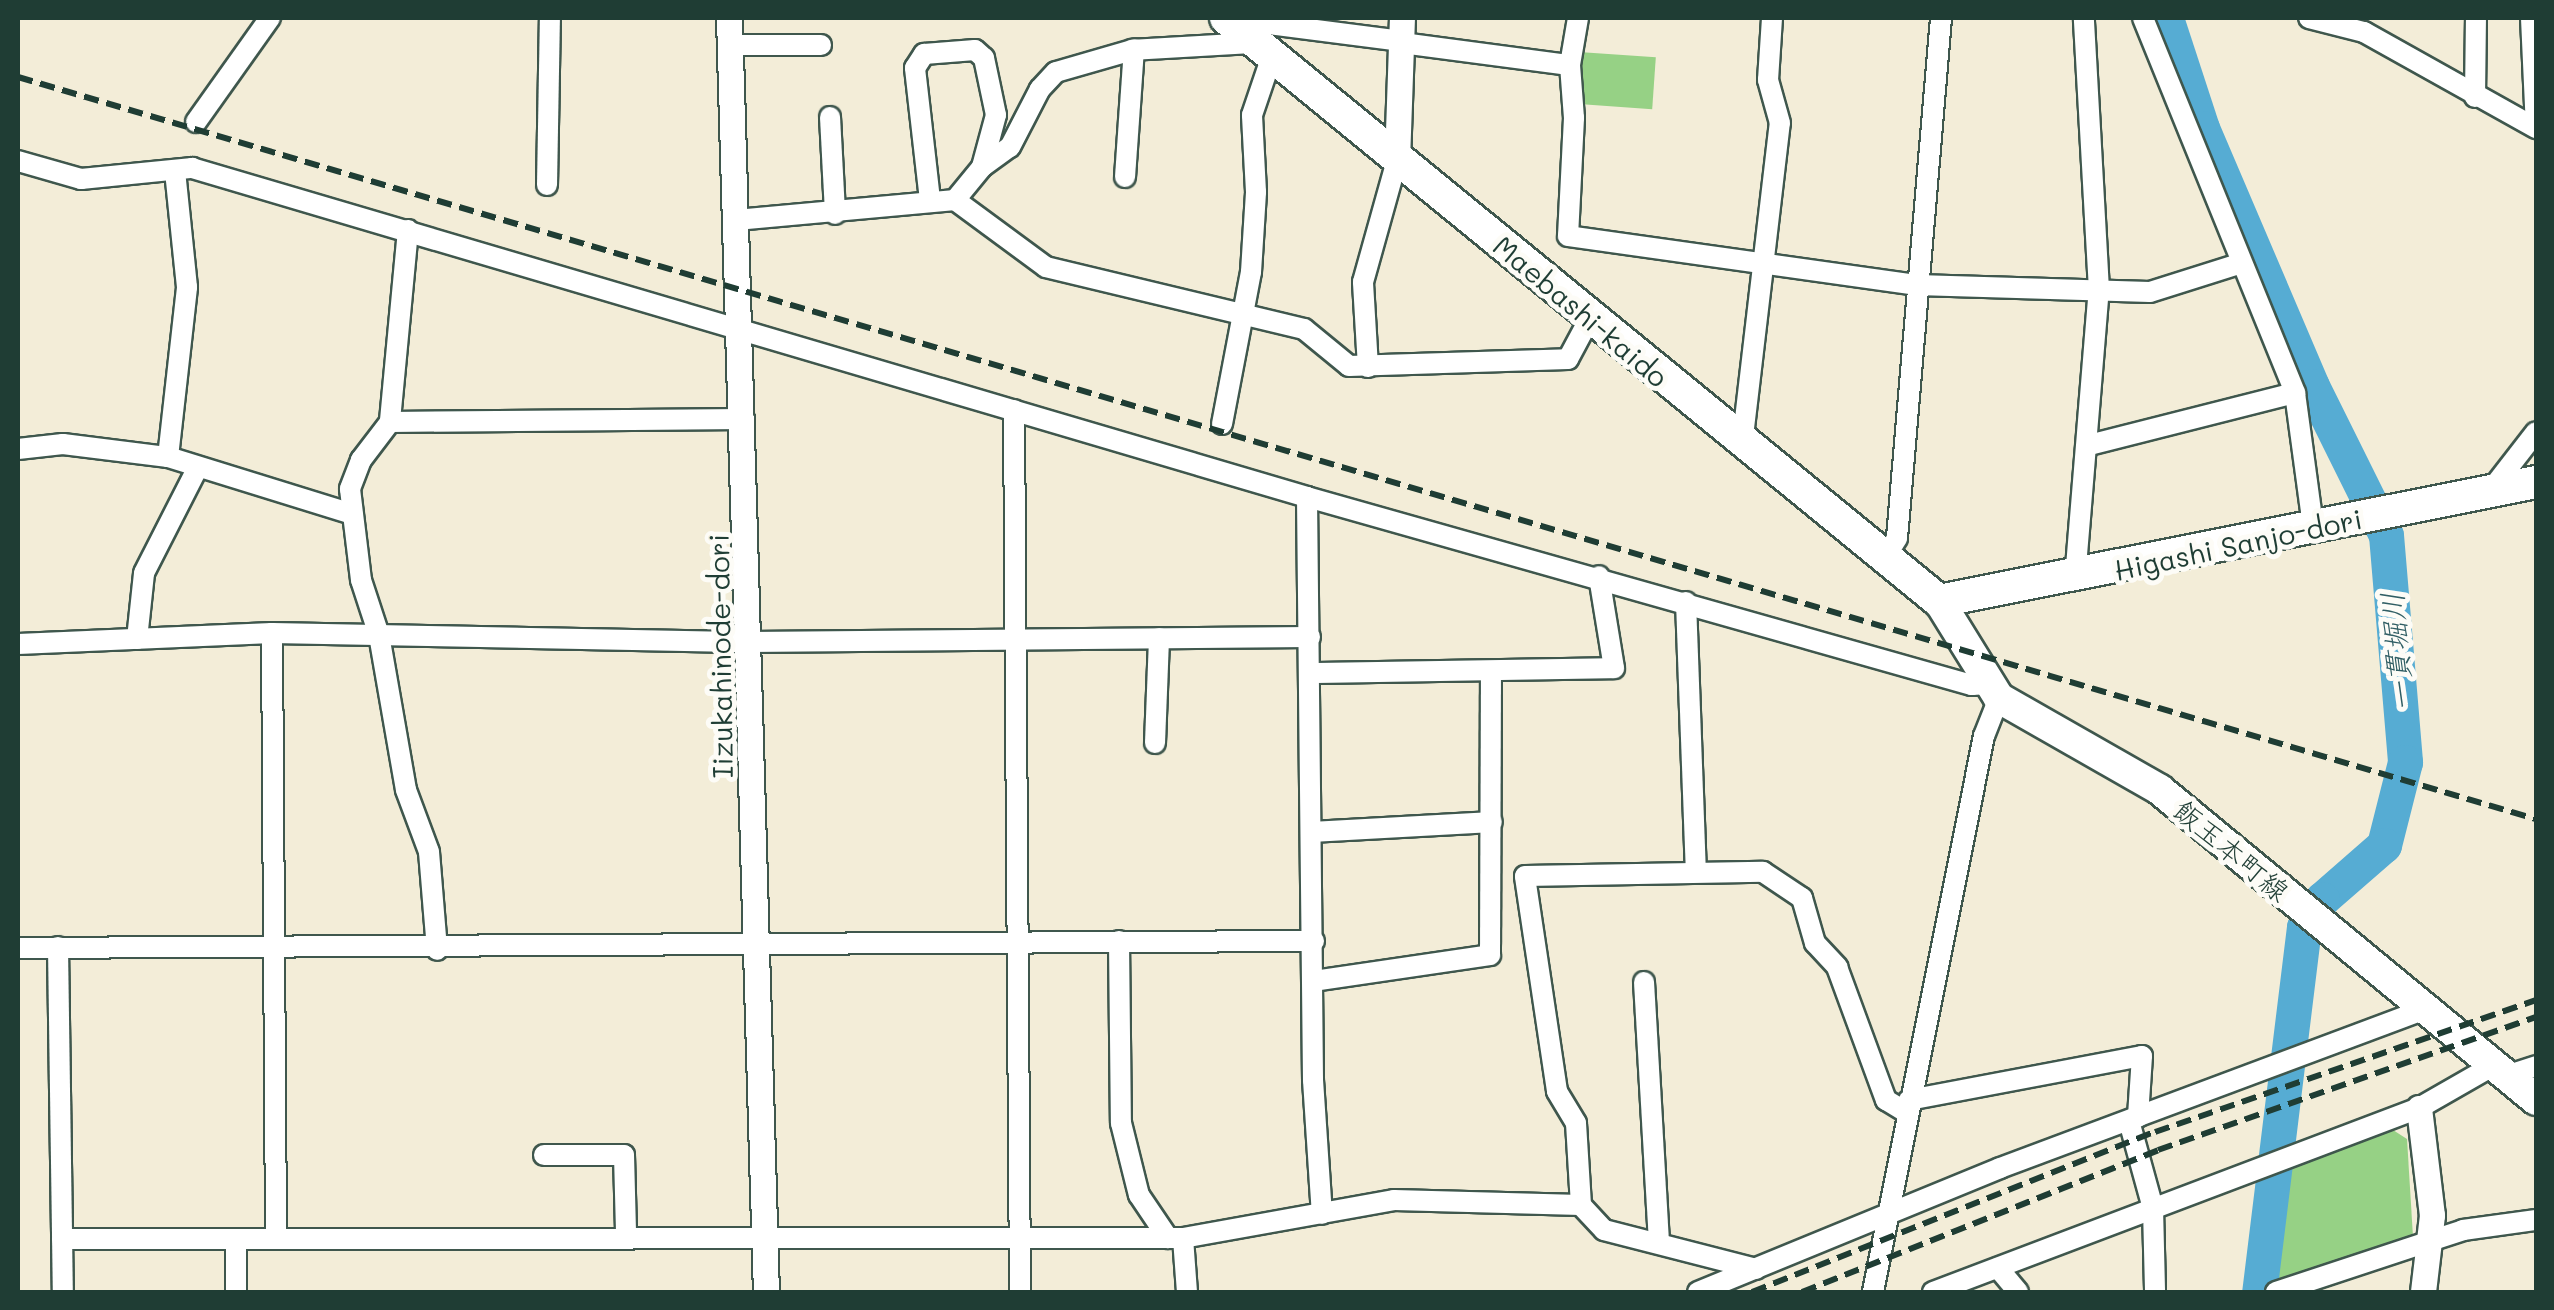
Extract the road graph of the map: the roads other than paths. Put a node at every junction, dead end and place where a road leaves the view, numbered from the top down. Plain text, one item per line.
1 (270, 18) edge
2 (550, 18) edge
3 (729, 18) edge
4 (1227, 18) edge
5 (1578, 18) edge
6 (1772, 18) edge
7 (1941, 18) edge
8 (2084, 18) edge
9 (2143, 18) edge
10 (2309, 18) edge
11 (2476, 18) edge
12 (2531, 18) edge
13 (1402, 34) edge
14 (730, 45) junction
15 (821, 45) dead end
16 (1134, 50) junction
17 (1264, 50) junction
18 (1570, 65) junction
19 (2475, 97) junction
20 (830, 116) dead end
21 (196, 122) dead end
22 (2536, 128) edge
23 (1397, 160) junction
24 (18, 161) edge
25 (982, 166) junction
26 (175, 171) junction
27 (1125, 177) dead end
28 (546, 185) dead end
29 (930, 200) junction
30 (956, 200) junction
31 (835, 214) junction
32 (736, 220) junction
33 (408, 230) junction
34 (2239, 264) junction
35 (1761, 266) junction
36 (1916, 286) junction
37 (2099, 290) junction
38 (1244, 315) junction
39 (1590, 318) junction
40 (740, 326) junction
41 (1368, 367) junction
42 (2295, 393) junction
43 (1014, 410) junction
44 (744, 419) junction
45 (390, 422) junction
46 (1222, 424) dead end
47 (2536, 432) edge
48 (1742, 445) junction
49 (2089, 446) junction
50 (18, 449) edge
51 (168, 458) junction
52 (198, 467) junction
53 (2536, 482) edge
54 (2490, 492) junction
55 (1307, 497) junction
56 (352, 514) junction
57 (2312, 527) junction
58 (1885, 558) junction
59 (1599, 576) junction
60 (2074, 579) junction
61 (1939, 601) junction
62 (1686, 602) junction
63 (272, 633) junction
64 (379, 634) junction
65 (1159, 638) junction
66 (1310, 638) junction
67 (137, 639) junction
68 (1017, 639) junction
69 (750, 642) junction
70 (18, 644) edge
71 (1492, 672) junction
72 (1311, 673) junction
73 (1994, 691) junction
74 (1155, 742) dead end
75 (1492, 822) junction
76 (1312, 832) junction
77 (1696, 870) junction
78 (1492, 876) junction
79 (1525, 876) junction
80 (1119, 941) junction
81 (1314, 941) junction
82 (1019, 944) junction
83 (757, 945) junction
84 (58, 947) junction
85 (18, 948) edge
86 (272, 948) junction
87 (437, 950) junction
88 (1314, 981) junction
89 (1644, 982) dead end
90 (2427, 1008) junction
91 (2536, 1066) edge
92 (2500, 1070) junction
93 (2536, 1100) edge
94 (1908, 1106) junction
95 (2419, 1108) junction
96 (2134, 1119) junction
97 (544, 1155) dead end
98 (1580, 1205) junction
99 (2154, 1208) junction
100 (1322, 1214) junction
101 (1883, 1216) junction
102 (2536, 1220) edge
103 (626, 1234) junction
104 (276, 1238) junction
105 (1175, 1238) junction
106 (62, 1239) junction
107 (236, 1239) junction
108 (1020, 1239) junction
109 (2431, 1239) junction
110 (766, 1240) junction
111 (1659, 1242) junction
112 (1998, 1268) junction
113 (1756, 1269) junction
114 (63, 1292) edge
115 (236, 1292) edge
116 (766, 1292) edge
117 (1020, 1292) edge
118 (1188, 1292) edge
119 (1698, 1292) edge
120 (1872, 1292) edge
121 (1933, 1292) edge
122 (2018, 1292) edge
123 (2155, 1292) edge
124 (2276, 1292) edge
125 (2423, 1292) edge

1 - 21 street
2 - 28 street
3 - 14 street, Iizukahinode-dori
4 - 13 street
4 - 17 main road, Maebashi-kaido
5 - 18 street
6 - 35 street
7 - 36 street
8 - 37 street
9 - 34 street
10 - 19 street
11 - 19 street
12 - 22 street
13 - 18 street
13 - 23 street
14 - 15 street
14 - 32 street, Iizukahinode-dori
16 - 17 street
16 - 25 street
16 - 27 street
17 - 23 main road, Maebashi-kaido
17 - 38 street
18 - 35 street
19 - 22 street
20 - 31 street
23 - 39 main road, Maebashi-kaido
23 - 41 street
24 - 26 street
25 - 29 street
25 - 30 street
26 - 33 street
26 - 51 street
29 - 30 street
29 - 31 street
30 - 38 street
31 - 32 street
32 - 40 street, Iizukahinode-dori
33 - 40 street
33 - 45 street
34 - 37 street
34 - 42 street
35 - 36 street
35 - 48 street
36 - 37 street
36 - 58 street
37 - 49 street
38 - 41 street
38 - 46 street
39 - 41 street
39 - 48 main road, Maebashi-kaido
40 - 43 street
40 - 44 street, Iizukahinode-dori
42 - 49 street
42 - 57 street
43 - 55 street
43 - 68 street
44 - 45 street
44 - 69 street, Iizukahinode-dori
45 - 56 street
47 - 54 street
48 - 58 main road, Maebashi-kaido
49 - 60 street
50 - 51 street
51 - 52 street
52 - 56 street
52 - 67 street
53 - 54 main road, Higashi Sanjo-dori
54 - 57 main road, Higashi Sanjo-dori
55 - 59 street
55 - 66 street
56 - 64 street
57 - 60 main road, Higashi Sanjo-dori
58 - 61 main road, Maebashi-kaido
59 - 62 street
59 - 71 street
60 - 61 main road, Higashi Sanjo-dori
61 - 73 main road, 飯玉本町線
62 - 73 street
62 - 77 street
63 - 64 street
63 - 67 street
63 - 86 street
64 - 69 street
64 - 87 street
65 - 66 street
65 - 68 street
65 - 74 street
66 - 72 street
67 - 70 street
68 - 69 street
68 - 82 street
69 - 83 street, Iizukahinode-dori
71 - 72 street
71 - 75 street
72 - 76 street
73 - 90 main road, 飯玉本町線
73 - 94 street
75 - 76 street
75 - 78 street
76 - 81 street
77 - 79 street
77 - 94 street
78 - 79 street
78 - 88 street
79 - 98 street
80 - 81 street
80 - 82 street
80 - 105 street
81 - 88 street
82 - 83 street
82 - 108 street
83 - 87 street
83 - 110 street, Iizukahinode-dori
84 - 85 street
84 - 86 street
84 - 106 street
86 - 87 street
86 - 104 street
88 - 100 street
89 - 111 street
90 - 92 main road, 飯玉本町線
90 - 96 street
91 - 92 street
92 - 93 main road, 飯玉本町線
92 - 95 street
94 - 96 street
94 - 101 street
95 - 99 street
95 - 109 street
96 - 99 street
96 - 101 street
97 - 103 street
98 - 100 street
98 - 111 street
99 - 112 street
99 - 123 street
100 - 105 street
101 - 113 street
101 - 120 street
102 - 109 street
103 - 104 street
103 - 110 street
104 - 107 street
105 - 108 street
105 - 118 street
106 - 107 street
106 - 114 street
107 - 115 street
108 - 110 street
108 - 117 street
109 - 124 street
109 - 125 street
110 - 116 street, Iizukahinode-dori
111 - 113 street
112 - 121 street
112 - 122 street
113 - 119 street

